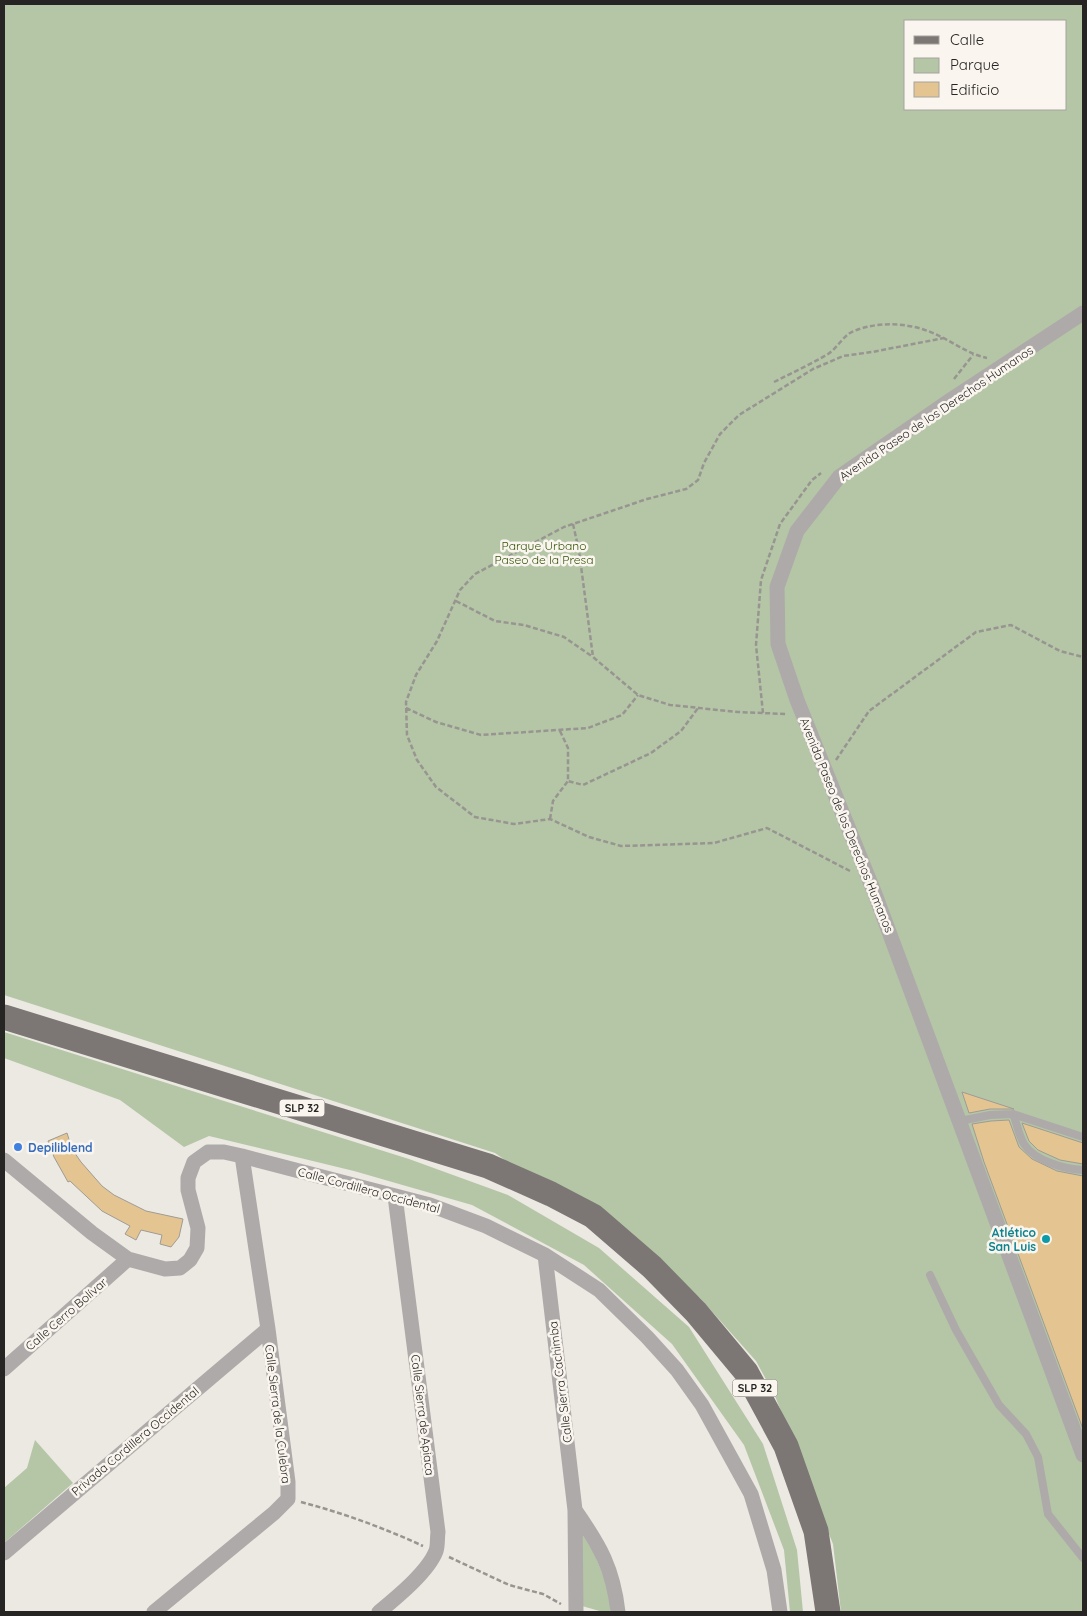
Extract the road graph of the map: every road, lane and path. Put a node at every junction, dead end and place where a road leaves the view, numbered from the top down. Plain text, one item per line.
1 (1083, 313) edge
2 (944, 338) junction
3 (1008, 363) junction
4 (774, 382) dead end
5 (573, 524) junction
6 (456, 601) junction
7 (593, 657) junction
8 (1083, 657) edge
9 (638, 695) junction
10 (406, 708) junction
11 (698, 708) junction
12 (803, 714) junction
13 (560, 730) junction
14 (826, 773) junction
15 (568, 782) junction
16 (550, 819) junction
17 (869, 880) junction
18 (4, 1016) edge
19 (1013, 1114) junction
20 (960, 1121) junction
21 (1083, 1137) edge
22 (242, 1156) junction
23 (4, 1161) edge
24 (1083, 1170) edge
25 (395, 1196) junction
26 (545, 1255) junction
27 (128, 1260) junction
28 (930, 1275) dead end
29 (268, 1329) junction
30 (4, 1369) edge
31 (1083, 1455) edge
32 (575, 1510) junction
33 (4, 1553) edge
34 (1083, 1558) edge
35 (154, 1612) edge
36 (379, 1612) edge
37 (577, 1612) edge
38 (618, 1612) edge
39 (780, 1612) edge
40 (828, 1612) edge

1 - 3 street, Avenida Paseo de los Derechos Humanos
2 - 3 path
2 - 4 path
2 - 5 path
3 - 12 street, Avenida Paseo de los Derechos Humanos
5 - 6 path
5 - 7 path
6 - 7 path
6 - 10 path
7 - 9 path
8 - 14 path
9 - 11 path
9 - 13 path
10 - 13 path
10 - 16 path
11 - 12 path
11 - 15 path
12 - 14 street, Avenida Paseo de los Derechos Humanos
13 - 15 path
14 - 17 street, Avenida Paseo de los Derechos Humanos
15 - 16 path
16 - 17 path
17 - 20 street, Avenida Paseo de los Derechos Humanos
18 - 40 main road, SLP 32
19 - 20 lane
19 - 21 lane
19 - 24 lane
20 - 31 street, Avenida Paseo de los Derechos Humanos
22 - 25 street, Calle Cordillera Occidental
22 - 27 street, Calle Cordillera Occidental
22 - 29 street, Calle Sierra de la Culebra
23 - 27 street, Calle Cordillera Occidental
25 - 26 street, Calle Cordillera Occidental
25 - 36 street, Calle Sierra de Apiaca
26 - 32 street, Calle Sierra Cachimba
26 - 39 street, Calle Cordillera Occidental
27 - 30 street, Calle Cerro Bolívar
28 - 34 lane
29 - 33 street, Privada Cordillera Occidental
29 - 35 street, Calle Sierra de la Culebra
32 - 37 street, Calle Sierra Cachimba
32 - 38 street, Calle Sierra Cachimba

